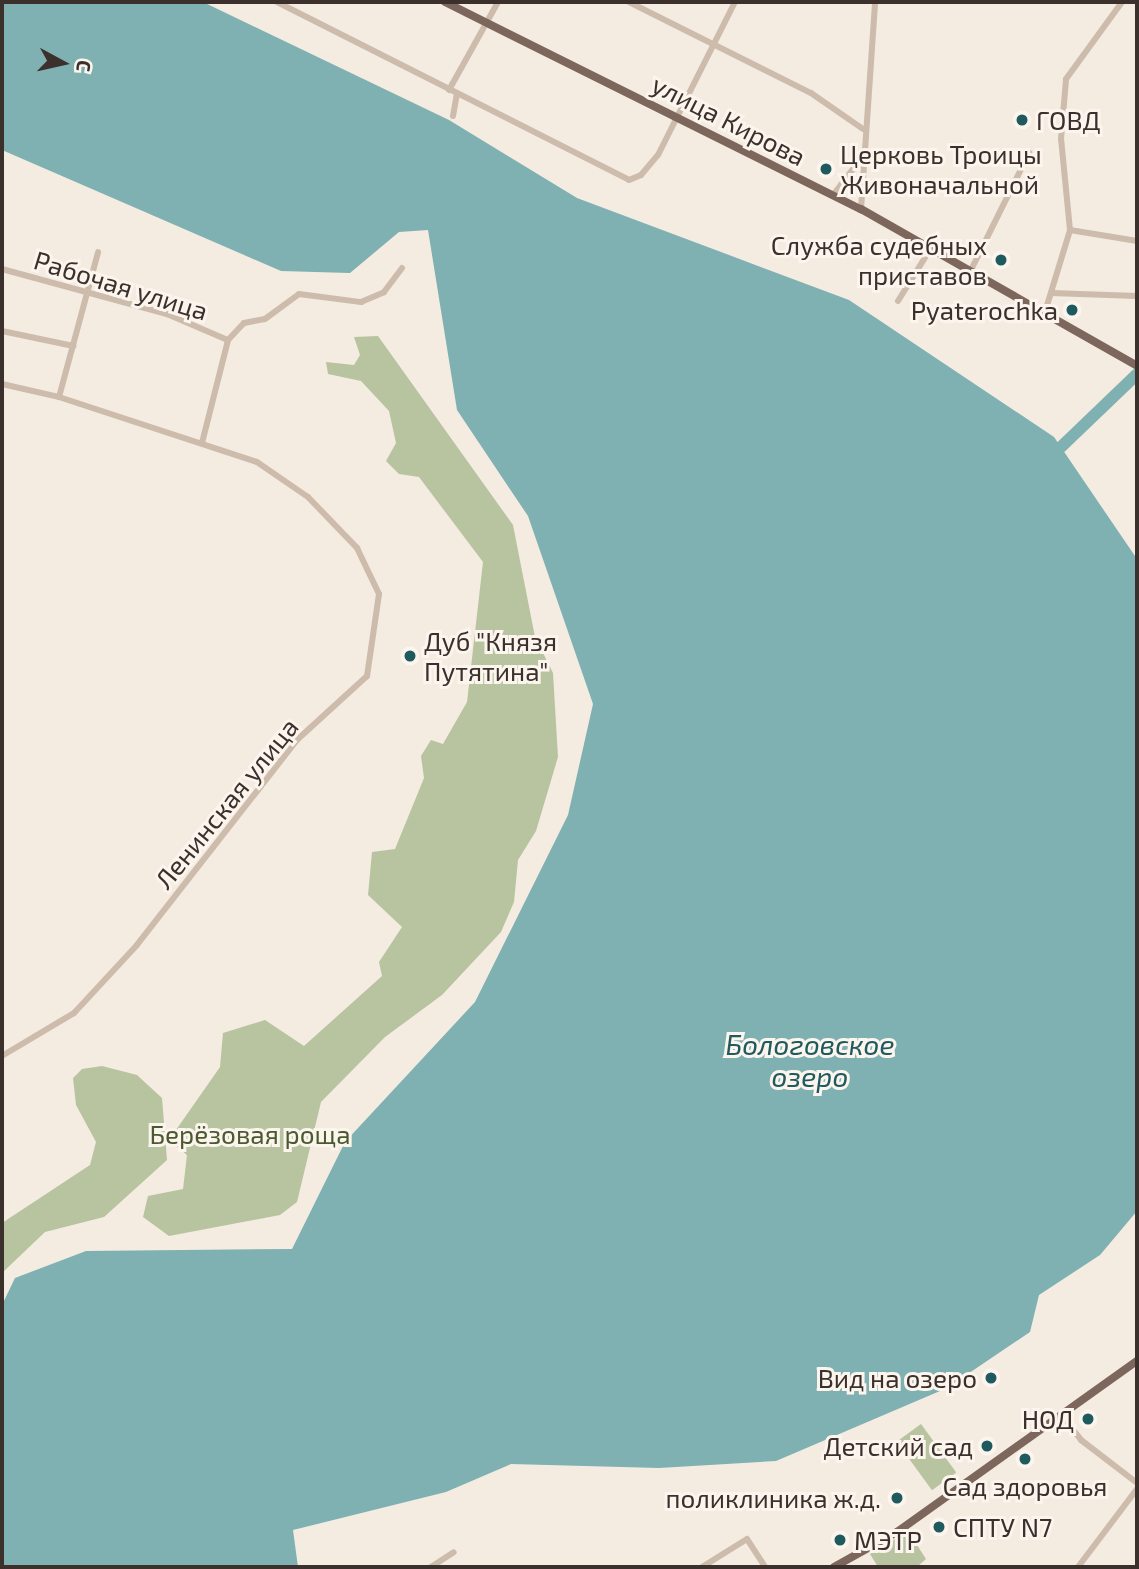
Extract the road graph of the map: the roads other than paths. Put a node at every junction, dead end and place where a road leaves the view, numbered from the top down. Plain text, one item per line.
1 (277, 2) edge
2 (445, 2) edge
3 (498, 2) edge
4 (629, 2) edge
5 (735, 2) edge
6 (875, 2) edge
7 (1122, 2) edge
8 (486, 23) junction
9 (714, 44) junction
10 (449, 90) junction
11 (457, 94) junction
12 (453, 116) dead end
13 (677, 116) junction
14 (863, 130) junction
15 (1029, 153) dead end
16 (860, 160) junction
17 (833, 195) junction
18 (861, 209) junction
19 (1070, 230) junction
20 (1137, 241) edge
21 (931, 248) junction
22 (98, 252) dead end
23 (402, 268) dead end
24 (2, 269) edge
25 (971, 270) junction
26 (87, 289) junction
27 (1051, 293) junction
28 (1137, 296) edge
29 (898, 301) dead end
30 (1045, 312) junction
31 (2, 331) edge
32 (228, 340) junction
33 (73, 346) junction
34 (1137, 366) edge
35 (2, 384) edge
36 (58, 397) junction
37 (202, 443) junction
38 (2, 1056) edge
39 (1137, 1361) edge
40 (1061, 1415) junction
41 (1137, 1483) edge
42 (1137, 1489) edge
43 (454, 1552) dead end
44 (431, 1567) edge
45 (702, 1567) edge
46 (765, 1567) edge
47 (835, 1567) edge
48 (1078, 1567) edge

1 - 10 street
2 - 8 main road, улица Кирова
3 - 8 street
4 - 9 street
5 - 9 street
6 - 14 street
7 - 19 street
8 - 10 street
8 - 13 main road, улица Кирова
9 - 13 street
9 - 14 street
10 - 11 street
11 - 12 street
11 - 13 street
13 - 17 main road, улица Кирова
14 - 16 street
15 - 25 street
16 - 17 street
16 - 18 street
17 - 18 main road, улица Кирова
18 - 21 main road, улица Кирова
19 - 20 street
19 - 27 street
21 - 25 main road, улица Кирова
21 - 29 street
22 - 26 street
23 - 32 street
24 - 26 street, Рабочая улица
25 - 30 main road, улица Кирова
26 - 32 street, Рабочая улица
26 - 33 street
27 - 28 street
27 - 30 street
30 - 34 main road, улица Кирова
31 - 33 street
32 - 37 street
33 - 36 street
35 - 36 street, Ленинская улица
36 - 37 street, Ленинская улица
37 - 38 street, Ленинская улица
39 - 40 main road
40 - 41 street
40 - 47 main road
42 - 48 street
43 - 44 street
45 - 46 street

